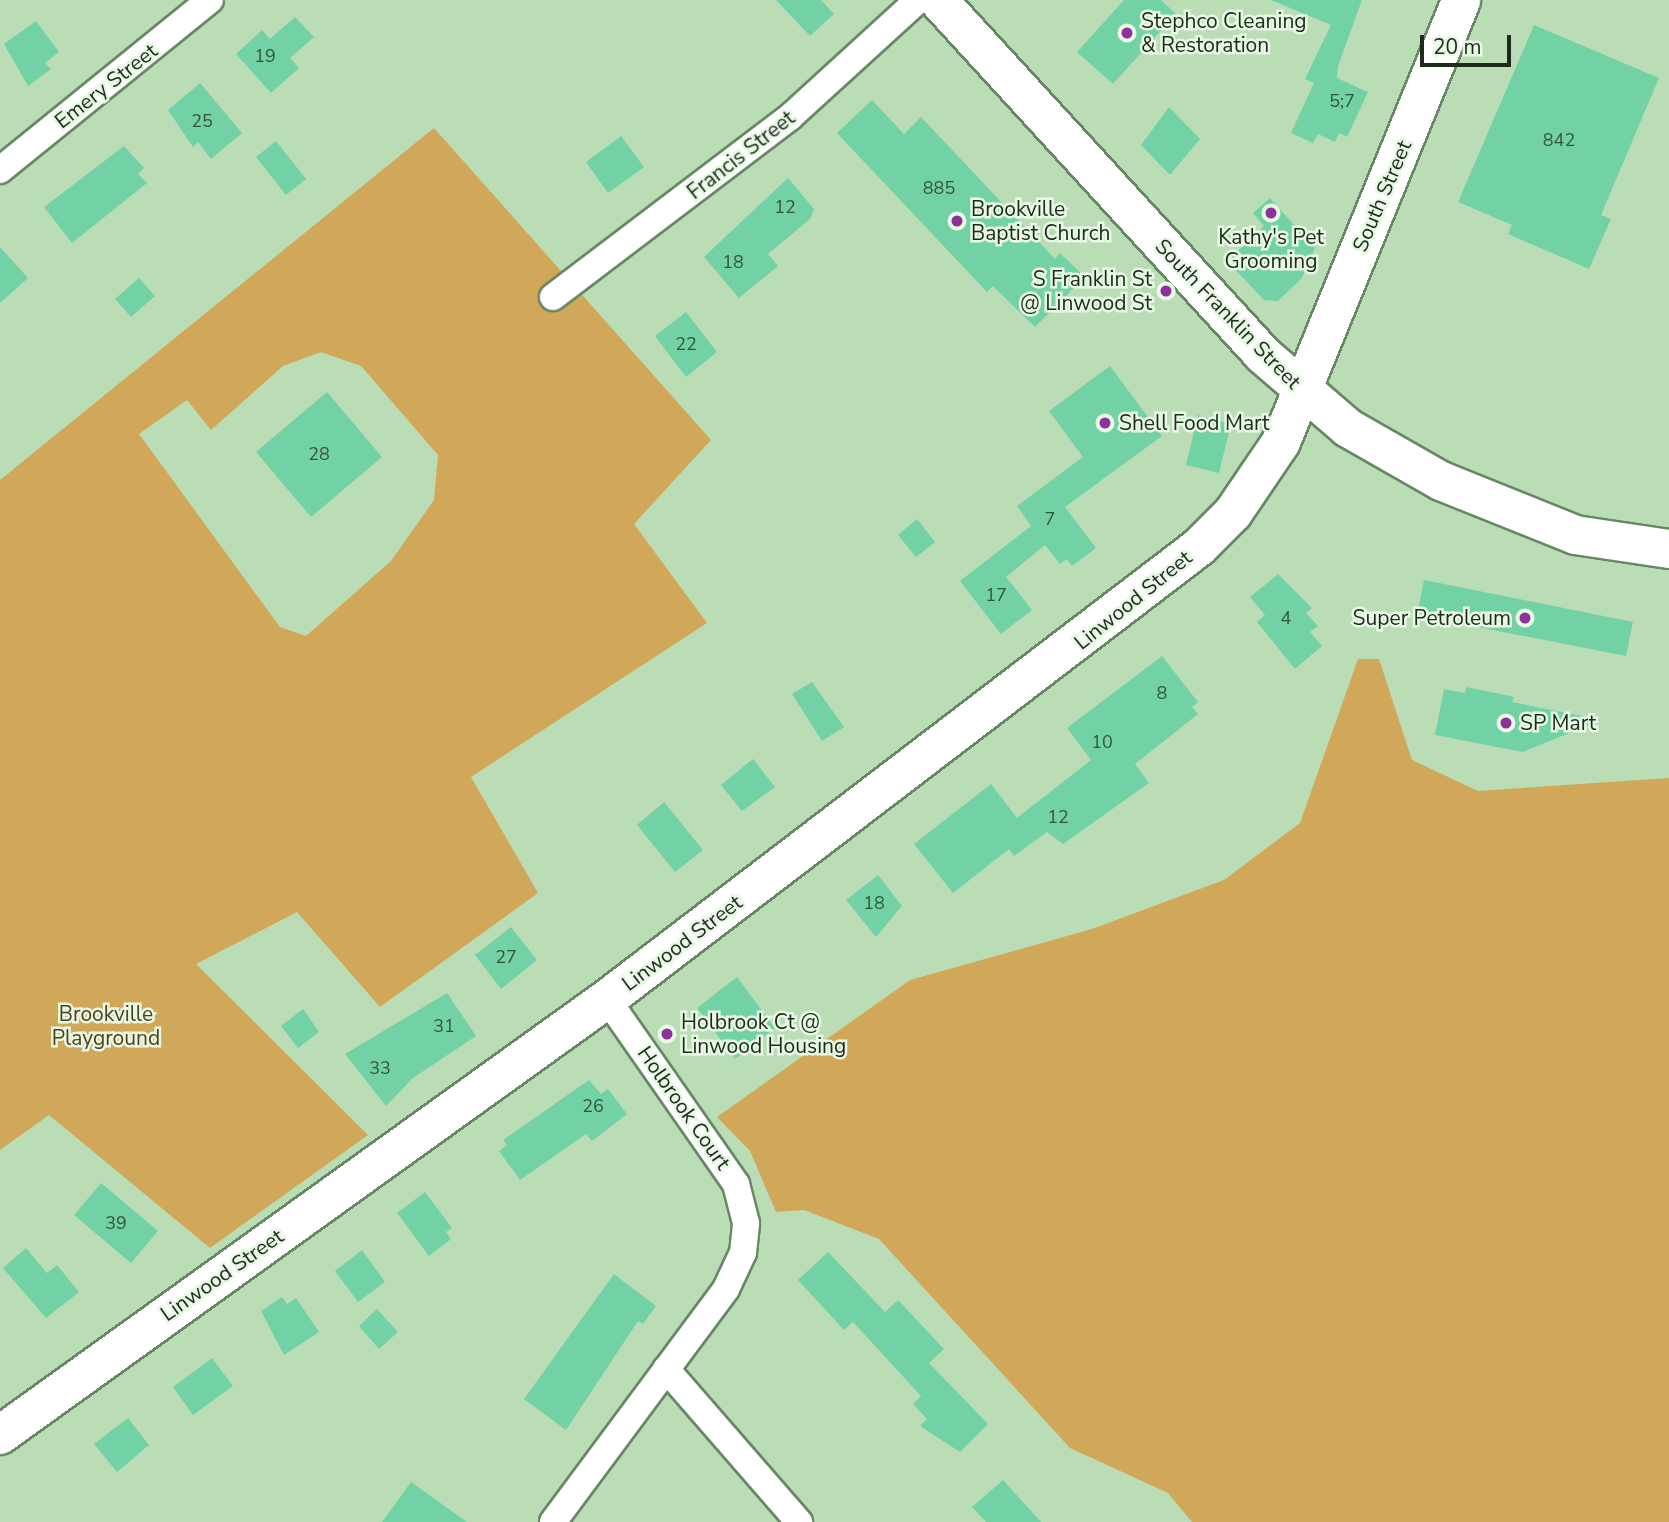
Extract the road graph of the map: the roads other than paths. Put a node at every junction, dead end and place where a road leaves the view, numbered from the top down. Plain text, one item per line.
1 (210, 0) edge
2 (918, 0) edge
3 (938, 0) edge
4 (1461, 0) edge
5 (0, 170) edge
6 (554, 298) dead end
7 (1300, 390) junction
8 (1669, 549) edge
9 (607, 999) junction
10 (666, 1369) junction
11 (0, 1435) edge
12 (553, 1522) edge
13 (799, 1522) edge

1 - 5 street, Emery Street
2 - 6 street, Francis Street
3 - 7 main road, South Franklin Street
4 - 7 main road, South Street
7 - 8 main road, South Franklin Street
7 - 9 main road, Linwood Street
9 - 10 street, Holbrook Court
9 - 11 main road, Linwood Street
10 - 12 street, Holbrook Court
10 - 13 street

